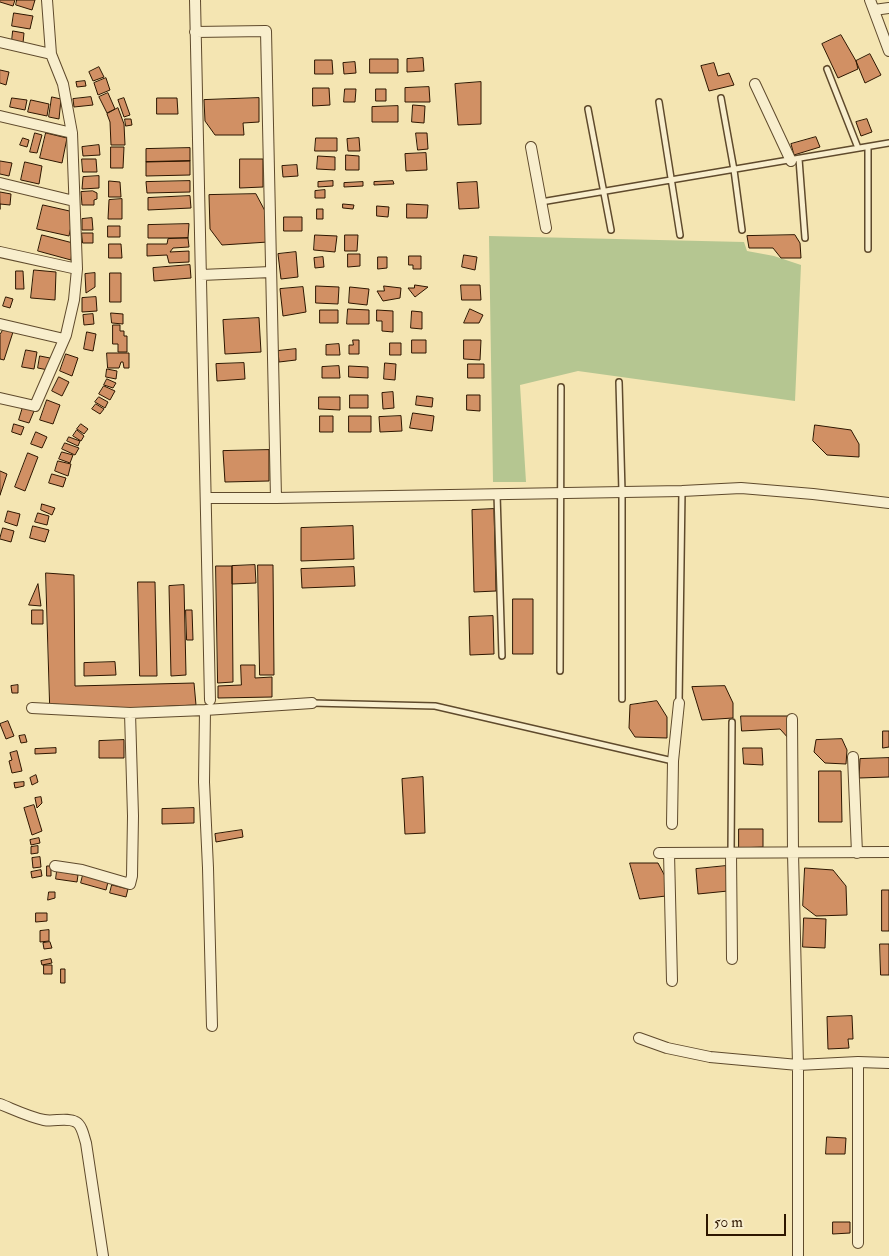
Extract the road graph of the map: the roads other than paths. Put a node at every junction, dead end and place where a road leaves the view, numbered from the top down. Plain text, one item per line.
1 (47, 0) edge
2 (195, 0) edge
3 (872, 5) edge
4 (889, 8) edge
5 (195, 32) junction
6 (0, 42) edge
7 (889, 51) edge
8 (51, 54) junction
9 (827, 69) dead end
10 (754, 84) dead end
11 (721, 98) dead end
12 (659, 102) dead end
13 (588, 109) dead end
14 (0, 116) edge
15 (72, 133) junction
16 (889, 144) edge
17 (530, 147) dead end
18 (868, 147) junction
19 (858, 148) junction
20 (795, 160) junction
21 (734, 170) junction
22 (672, 181) junction
23 (0, 183) edge
24 (605, 192) junction
25 (74, 201) junction
26 (541, 202) junction
27 (546, 228) dead end
28 (612, 230) dead end
29 (742, 230) dead end
30 (680, 234) dead end
31 (805, 238) dead end
32 (868, 249) dead end
33 (0, 252) edge
34 (77, 269) junction
35 (271, 272) junction
36 (201, 275) junction
37 (0, 324) edge
38 (64, 339) junction
39 (619, 382) dead end
40 (561, 387) dead end
41 (0, 398) edge
42 (682, 491) junction
43 (622, 492) junction
44 (560, 493) junction
45 (497, 494) junction
46 (206, 498) junction
47 (276, 498) junction
48 (889, 503) edge
49 (502, 656) dead end
50 (560, 671) dead end
51 (622, 699) dead end
52 (210, 700) dead end
53 (312, 703) joint
54 (679, 704) joint
55 (32, 708) dead end
56 (206, 710) junction
57 (130, 713) junction
58 (792, 719) dead end
59 (732, 722) dead end
60 (853, 758) dead end
61 (673, 761) junction
62 (672, 824) dead end
63 (889, 852) edge
64 (731, 853) junction
65 (793, 853) junction
66 (857, 853) junction
67 (55, 866) dead end
68 (732, 959) dead end
69 (672, 981) dead end
70 (212, 1026) dead end
71 (639, 1038) dead end
72 (858, 1062) junction
73 (889, 1063) edge
74 (798, 1065) junction
75 (0, 1104) edge
76 (858, 1243) dead end
77 (103, 1256) edge
78 (798, 1256) edge

1 - 8 street
2 - 5 street
3 - 4 street
3 - 7 street
5 - 35 street
5 - 36 street
6 - 8 street
8 - 15 street
9 - 19 lane
10 - 20 street
11 - 21 lane
12 - 22 lane
13 - 24 lane
14 - 15 street
15 - 25 street
16 - 18 lane
17 - 26 street
18 - 19 lane
18 - 32 lane
19 - 20 lane
20 - 21 lane
20 - 31 lane
21 - 22 lane
21 - 29 lane
22 - 24 lane
22 - 30 lane
23 - 25 street
24 - 26 lane
24 - 28 lane
25 - 34 street
26 - 27 street
33 - 34 street
34 - 38 street
35 - 36 street
35 - 47 street
36 - 46 street
37 - 38 street
38 - 41 street
39 - 43 lane
40 - 44 lane
42 - 43 street
42 - 48 street
42 - 54 lane
43 - 44 street
43 - 51 lane
44 - 45 street
44 - 50 lane
45 - 47 street
45 - 49 lane
46 - 47 street
46 - 52 street
53 - 56 street
53 - 61 lane
54 - 61 street
55 - 57 street
56 - 57 street
56 - 70 street
57 - 67 street
58 - 65 street
59 - 64 lane
60 - 66 street
61 - 62 street
63 - 66 street
64 - 65 street
64 - 68 street
64 - 69 street
65 - 66 street
65 - 74 street
71 - 74 street
72 - 73 street
72 - 74 street
72 - 76 street
74 - 78 street
75 - 77 street

